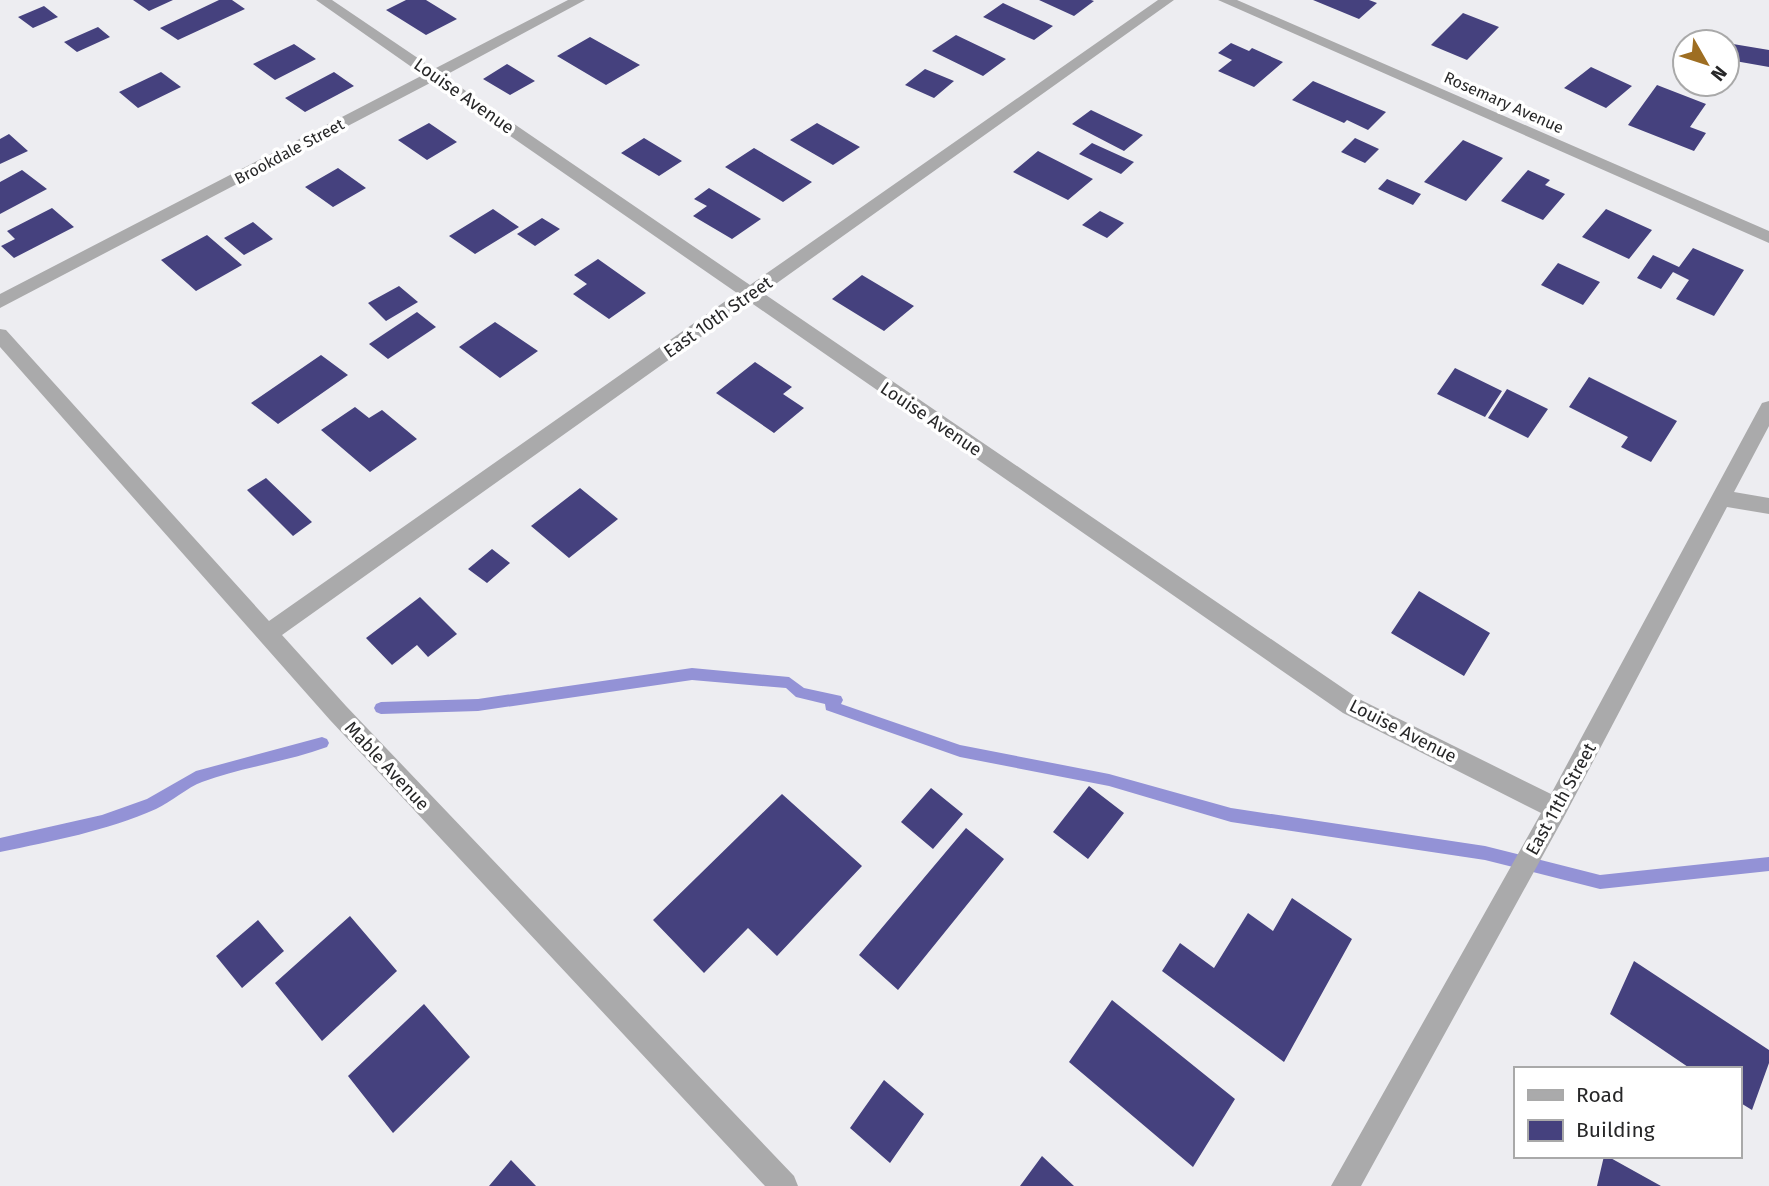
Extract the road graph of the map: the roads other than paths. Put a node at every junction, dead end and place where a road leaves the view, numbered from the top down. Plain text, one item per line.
1 (323, 0) edge
2 (578, 0) edge
3 (1167, 0) edge
4 (1225, 0) edge
5 (434, 75) junction
6 (1769, 237) edge
7 (750, 295) junction
8 (0, 302) edge
9 (0, 335) edge
10 (1769, 408) edge
11 (1723, 498) junction
12 (1769, 506) edge
13 (268, 633) junction
14 (1556, 809) junction
15 (784, 1186) edge
16 (1345, 1186) edge

1 - 5 street, Louise Avenue
2 - 5 street, Brookdale Street
3 - 7 street, East 10th Street
4 - 6 street, Rosemary Avenue
5 - 7 street, Louise Avenue
5 - 8 street, Brookdale Street
7 - 13 street, East 10th Street
7 - 14 street, Louise Avenue
9 - 13 street, Mable Avenue
10 - 11 street, East 11th Street
11 - 12 street
11 - 14 street, East 11th Street
13 - 15 street, Mable Avenue
14 - 16 street, East 11th Street

